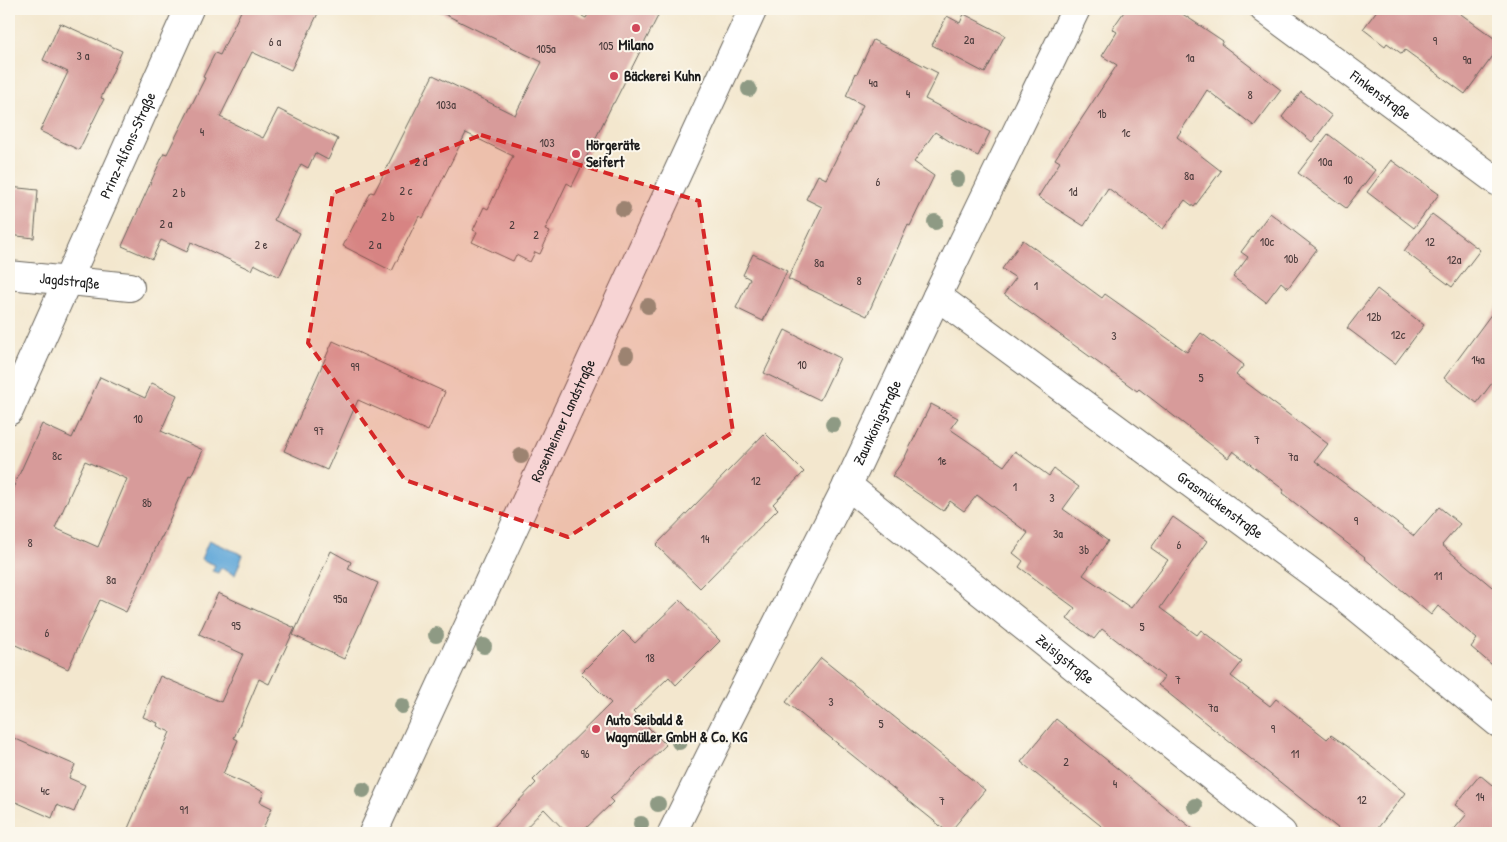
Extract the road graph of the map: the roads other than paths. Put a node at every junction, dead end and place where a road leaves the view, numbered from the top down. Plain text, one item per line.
1 (189, 9) edge
2 (753, 9) edge
3 (1076, 9) edge
4 (1264, 9) edge
5 (1498, 182) edge
6 (9, 275) edge
7 (67, 282) junction
8 (130, 287) dead end
9 (936, 296) junction
10 (9, 411) edge
11 (848, 485) junction
12 (1498, 723) edge
13 (373, 833) edge
14 (672, 833) edge
15 (1282, 833) edge

1 - 7 street, Prinz-Alfons-Straße
2 - 13 street, Rosenheimer Landstraße
3 - 9 street, Zaunkönigstraße
4 - 5 street, Finkenstraße
6 - 7 street, Jagdstraße
7 - 8 street, Jagdstraße
7 - 10 street, Prinz-Alfons-Straße
9 - 11 street, Zaunkönigstraße
9 - 12 street, Grasmückenstraße
11 - 14 street, Zaunkönigstraße
11 - 15 street, Zeisigstraße

